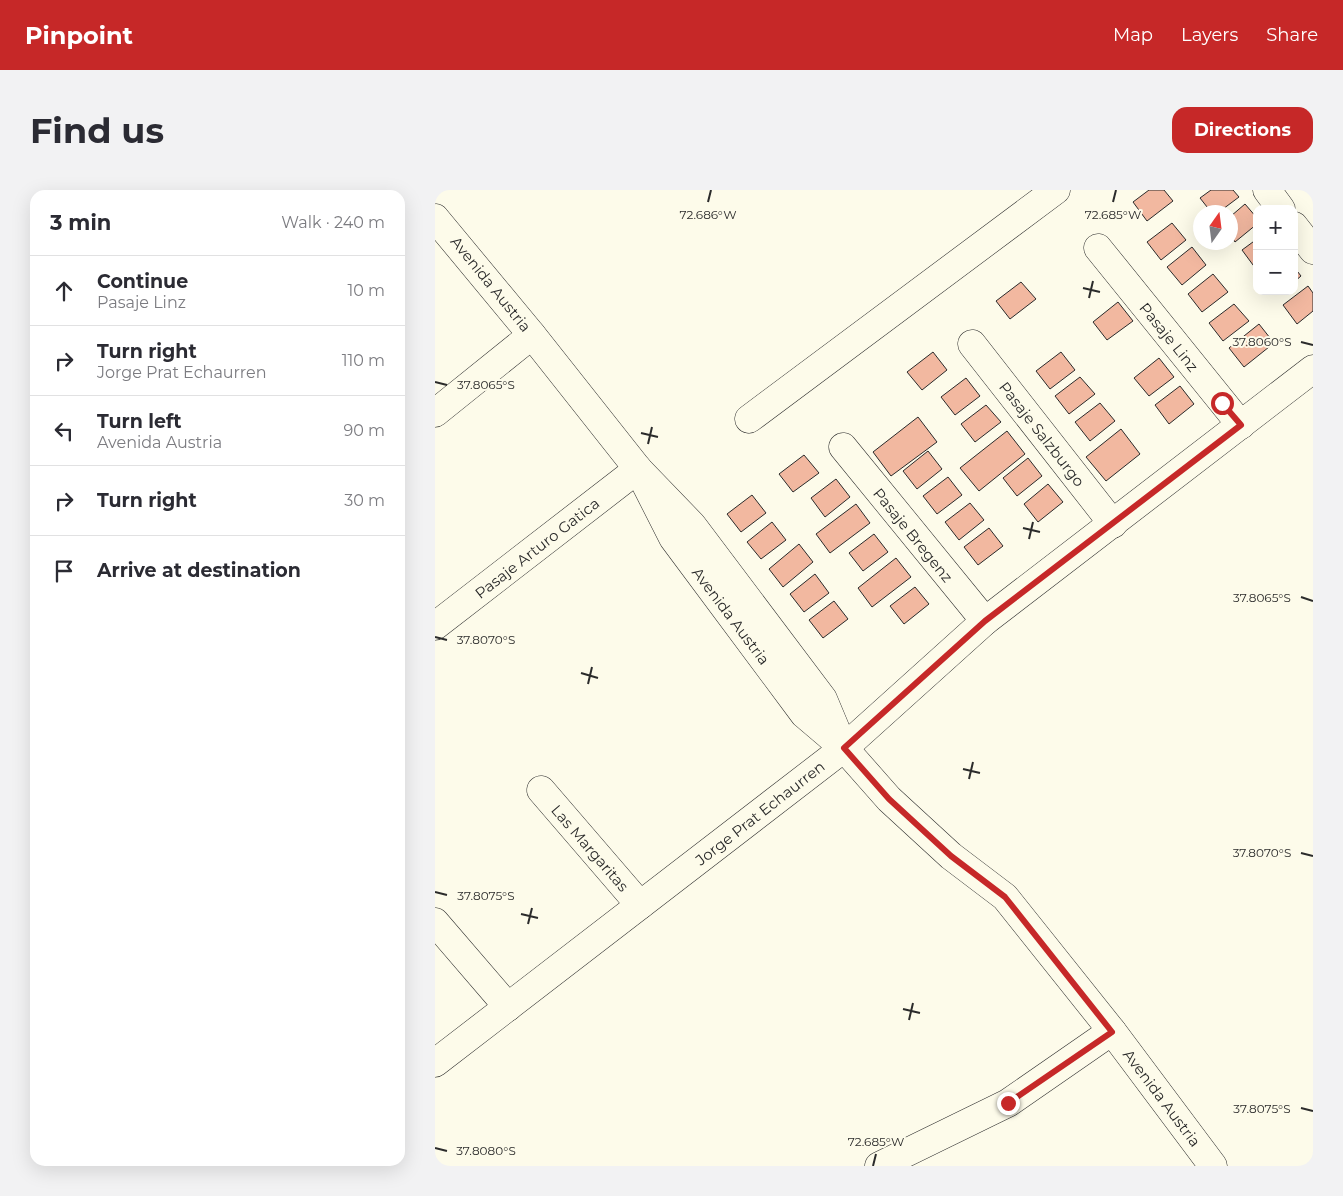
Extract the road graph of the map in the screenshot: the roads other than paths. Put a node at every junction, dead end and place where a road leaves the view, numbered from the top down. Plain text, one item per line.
1 (1056, 190) edge
2 (1267, 190) edge
3 (1278, 205) edge
4 (435, 218) edge
5 (1298, 231) edge
6 (1098, 248) dead end
7 (1313, 250) edge
8 (532, 335) junction
9 (972, 344) dead end
10 (1313, 369) edge
11 (435, 413) edge
12 (749, 419) dead end
13 (1241, 425) junction
14 (843, 448) dead end
15 (638, 469) junction
16 (1113, 524) junction
17 (985, 621) junction
18 (435, 626) edge
19 (844, 748) junction
20 (541, 790) dead end
21 (640, 905) junction
22 (435, 922) edge
23 (508, 1007) junction
24 (1112, 1032) junction
25 (435, 1063) edge
26 (879, 1166) edge
27 (1213, 1166) edge

1 - 12 street
2 - 3 street
4 - 8 street, Avenida Austria
5 - 7 street
6 - 13 street, Pasaje Linz
8 - 11 street
8 - 15 street, Avenida Austria
9 - 16 street, Pasaje Salzburgo
10 - 13 street, Jorge Prat Echaurren
13 - 16 street, Jorge Prat Echaurren
14 - 17 street, Pasaje Bregenz
15 - 18 street, Pasaje Arturo Gatica
15 - 19 street, Avenida Austria
16 - 17 street, Jorge Prat Echaurren
17 - 19 street, Jorge Prat Echaurren
19 - 21 street, Jorge Prat Echaurren
19 - 24 street, Avenida Austria
20 - 21 street, Las Margaritas
21 - 23 street, Jorge Prat Echaurren
22 - 23 street
23 - 25 street, Jorge Prat Echaurren
24 - 26 street
24 - 27 street, Avenida Austria

